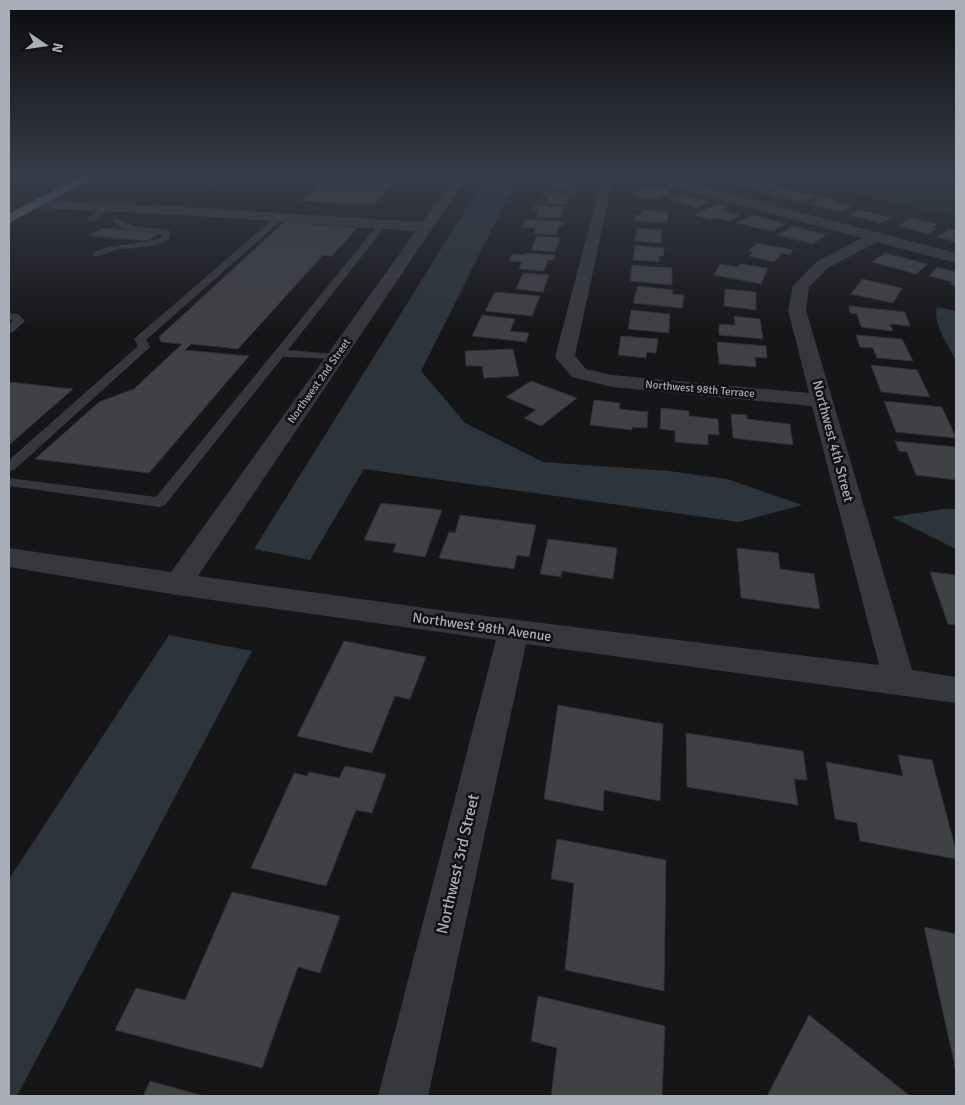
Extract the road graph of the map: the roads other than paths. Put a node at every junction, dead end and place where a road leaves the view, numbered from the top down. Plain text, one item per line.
1 (425, 228) edge
2 (141, 229) edge
3 (268, 229) edge
4 (379, 229) edge
5 (595, 229) edge
6 (844, 229) edge
7 (875, 237) junction
8 (97, 254) dead end
9 (956, 258) edge
10 (9, 316) edge
11 (9, 330) edge
12 (280, 353) junction
13 (335, 358) junction
14 (821, 400) junction
15 (9, 467) edge
16 (9, 482) edge
17 (9, 557) edge
18 (177, 585) junction
19 (513, 632) junction
20 (899, 681) junction
21 (956, 690) edge
22 (403, 1096) edge

1 - 13 street, Northwest 2nd Street
2 - 8 lane
3 - 15 lane
4 - 12 lane
5 - 14 street, Northwest 98th Terrace
6 - 7 street
7 - 9 street
7 - 14 street, Northwest 4th Street
10 - 11 lane
12 - 13 lane
12 - 16 lane
13 - 18 street, Northwest 2nd Street
14 - 20 street, Northwest 4th Street
17 - 18 street, Northwest 98th Avenue
18 - 19 street, Northwest 98th Avenue
19 - 20 street, Northwest 98th Avenue
19 - 22 street, Northwest 3rd Street
20 - 21 street, Northwest 98th Avenue

